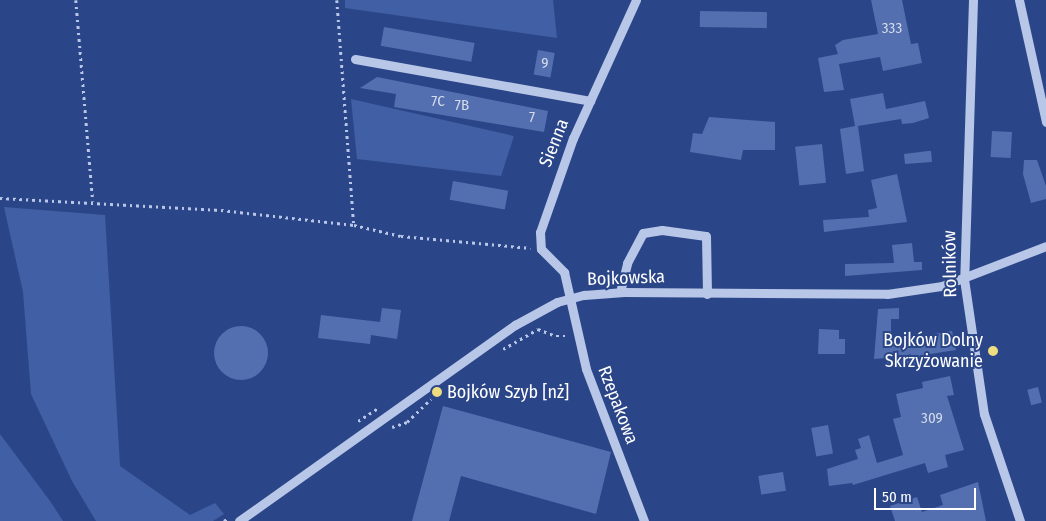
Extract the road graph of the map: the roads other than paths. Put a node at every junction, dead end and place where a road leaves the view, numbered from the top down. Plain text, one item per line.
1 (636, 0) edge
2 (973, 0) edge
3 (1019, 0) edge
4 (355, 59) dead end
5 (590, 101) junction
6 (1046, 122) edge
7 (1046, 246) edge
8 (964, 279) junction
9 (620, 292) junction
10 (707, 294) junction
11 (572, 298) junction
12 (239, 521) edge
13 (644, 521) edge
14 (1020, 521) edge

1 - 5 street, Sienna
2 - 8 street, Rolników
3 - 6 street
4 - 5 street
5 - 11 street, Sienna
7 - 8 street, Bojkowska
8 - 10 street, Bojkowska
8 - 14 street, Rolników
9 - 10 street, Bojkowska
9 - 10 street
9 - 11 street, Bojkowska
11 - 12 street, Bojkowska
11 - 13 street, Rzepakowa

